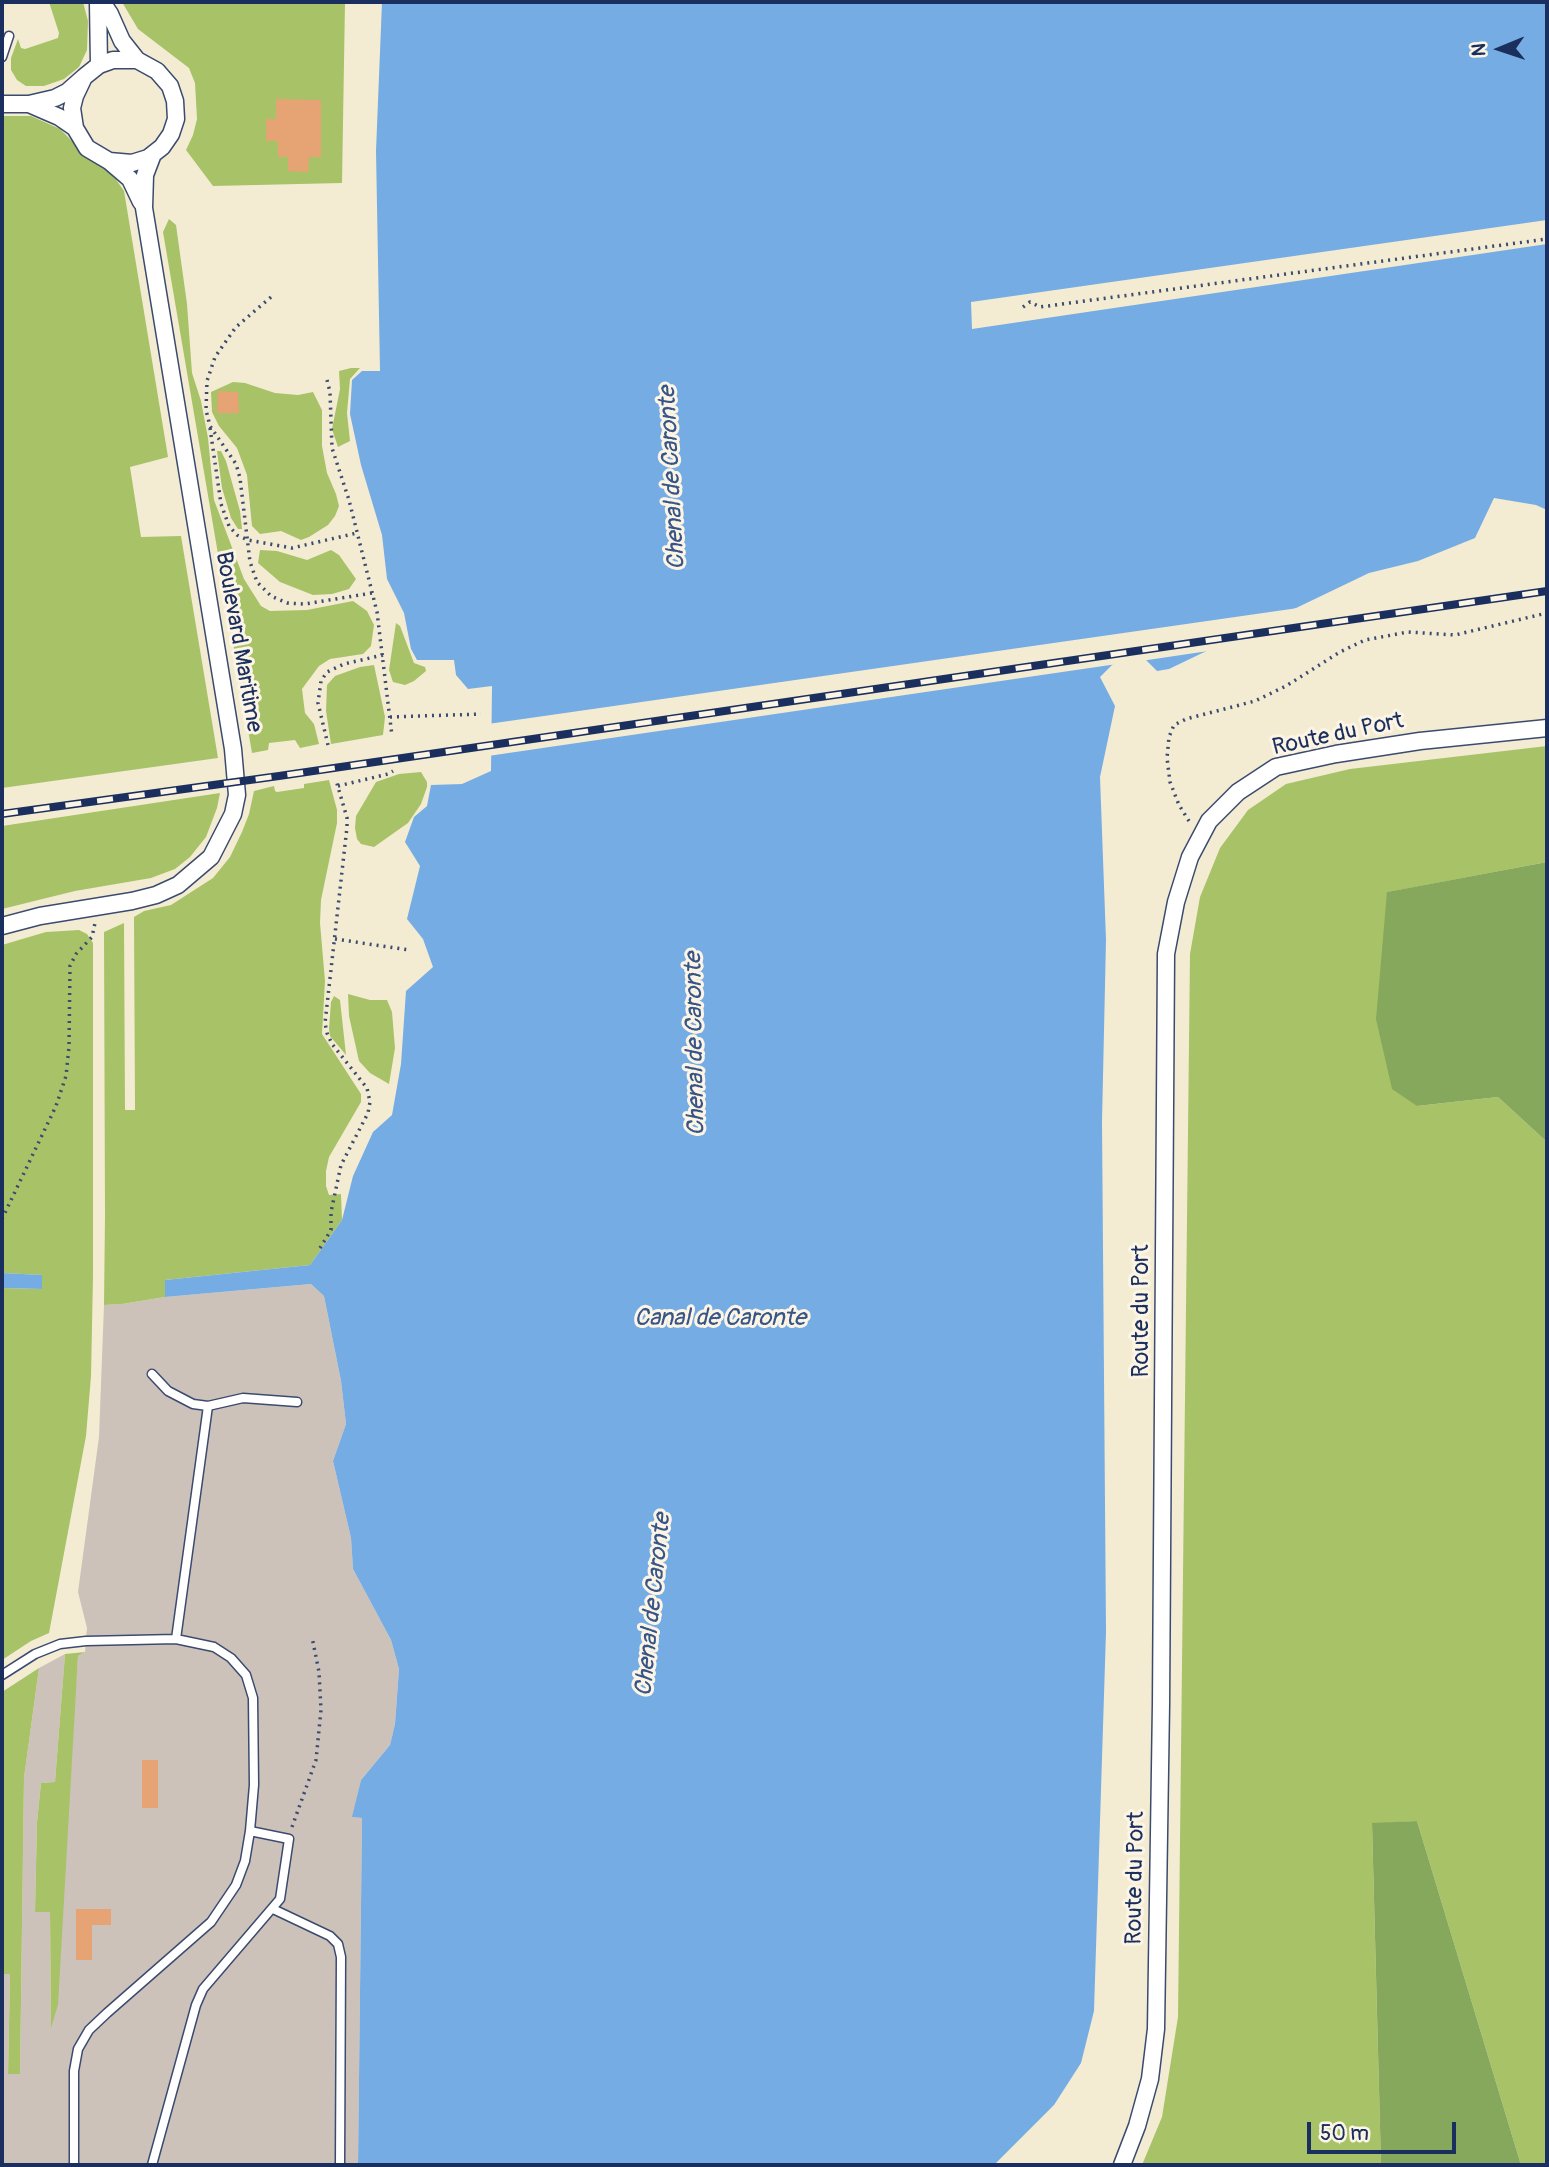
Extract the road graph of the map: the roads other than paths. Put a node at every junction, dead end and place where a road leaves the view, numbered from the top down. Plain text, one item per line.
1 (100, 2) edge
2 (9, 36) dead end
3 (2, 57) edge
4 (137, 60) junction
5 (99, 65) junction
6 (85, 77) junction
7 (2, 104) edge
8 (29, 104) junction
9 (75, 128) junction
10 (153, 154) junction
11 (109, 161) junction
12 (144, 208) junction
13 (1547, 728) edge
14 (2, 926) edge
15 (152, 1374) dead end
16 (297, 1402) dead end
17 (208, 1406) junction
18 (176, 1639) junction
19 (2, 1675) edge
20 (250, 1830) junction
21 (273, 1909) junction
22 (74, 2165) edge
23 (152, 2165) edge
24 (340, 2165) edge
25 (1122, 2165) edge

1 - 4 street
1 - 5 street
2 - 3 lane
4 - 5 street
4 - 10 street
5 - 6 street
6 - 8 street
6 - 9 street
7 - 8 street
8 - 9 street
9 - 11 street
10 - 11 street
10 - 12 street, Boulevard Maritime
11 - 12 street, Boulevard Maritime
12 - 14 street, Boulevard Maritime
13 - 25 street, Route du Port
15 - 17 lane
16 - 17 lane
17 - 18 lane
18 - 19 lane
18 - 20 lane
20 - 21 lane
20 - 22 lane
21 - 23 lane
21 - 24 lane

